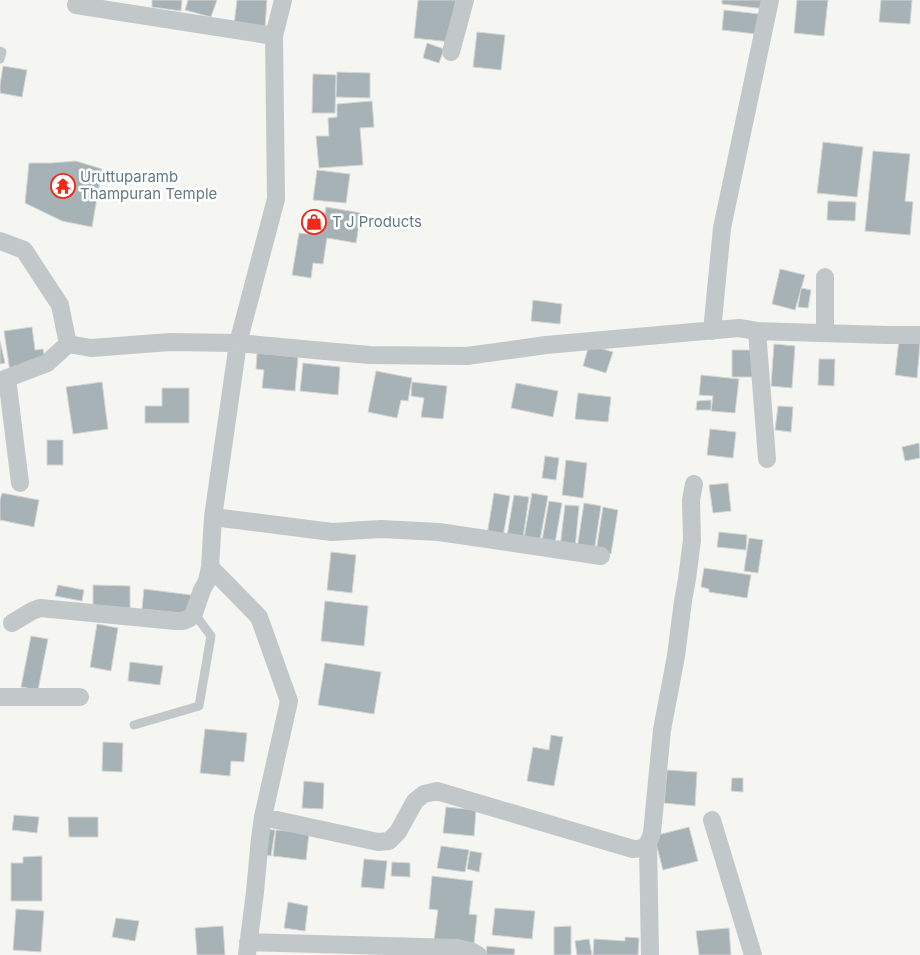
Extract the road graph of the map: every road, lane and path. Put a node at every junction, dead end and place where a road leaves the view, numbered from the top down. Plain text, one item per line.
1 (283, 0) edge
2 (465, 0) edge
3 (770, 0) edge
4 (76, 5) dead end
5 (274, 36) junction
6 (0, 51) edge
7 (451, 52) dead end
8 (0, 59) edge
9 (0, 241) edge
10 (825, 277) dead end
11 (712, 331) junction
12 (757, 331) junction
13 (825, 332) junction
14 (920, 335) edge
15 (238, 343) junction
16 (68, 344) junction
17 (4, 380) edge
18 (767, 459) dead end
19 (20, 483) dead end
20 (694, 484) dead end
21 (213, 517) junction
22 (601, 556) dead end
23 (210, 568) junction
24 (194, 612) junction
25 (12, 623) dead end
26 (0, 697) edge
27 (80, 697) dead end
28 (134, 725) dead end
29 (263, 817) junction
30 (712, 820) dead end
31 (648, 844) junction
32 (248, 948) edge
33 (478, 955) edge
34 (650, 955) edge
35 (753, 955) edge

1 - 5 street
2 - 7 street
3 - 11 street
4 - 5 street
5 - 15 street
6 - 8 lane
9 - 16 street
10 - 13 street
11 - 12 street
11 - 15 street
12 - 13 street
12 - 18 street
13 - 14 street
15 - 16 street
15 - 21 street
16 - 17 street
17 - 19 street
20 - 31 street
21 - 22 street
21 - 23 street
23 - 24 street
23 - 29 street
24 - 25 street
24 - 28 lane
26 - 27 street
29 - 31 street
29 - 32 street
30 - 35 street
31 - 34 street
32 - 33 street

